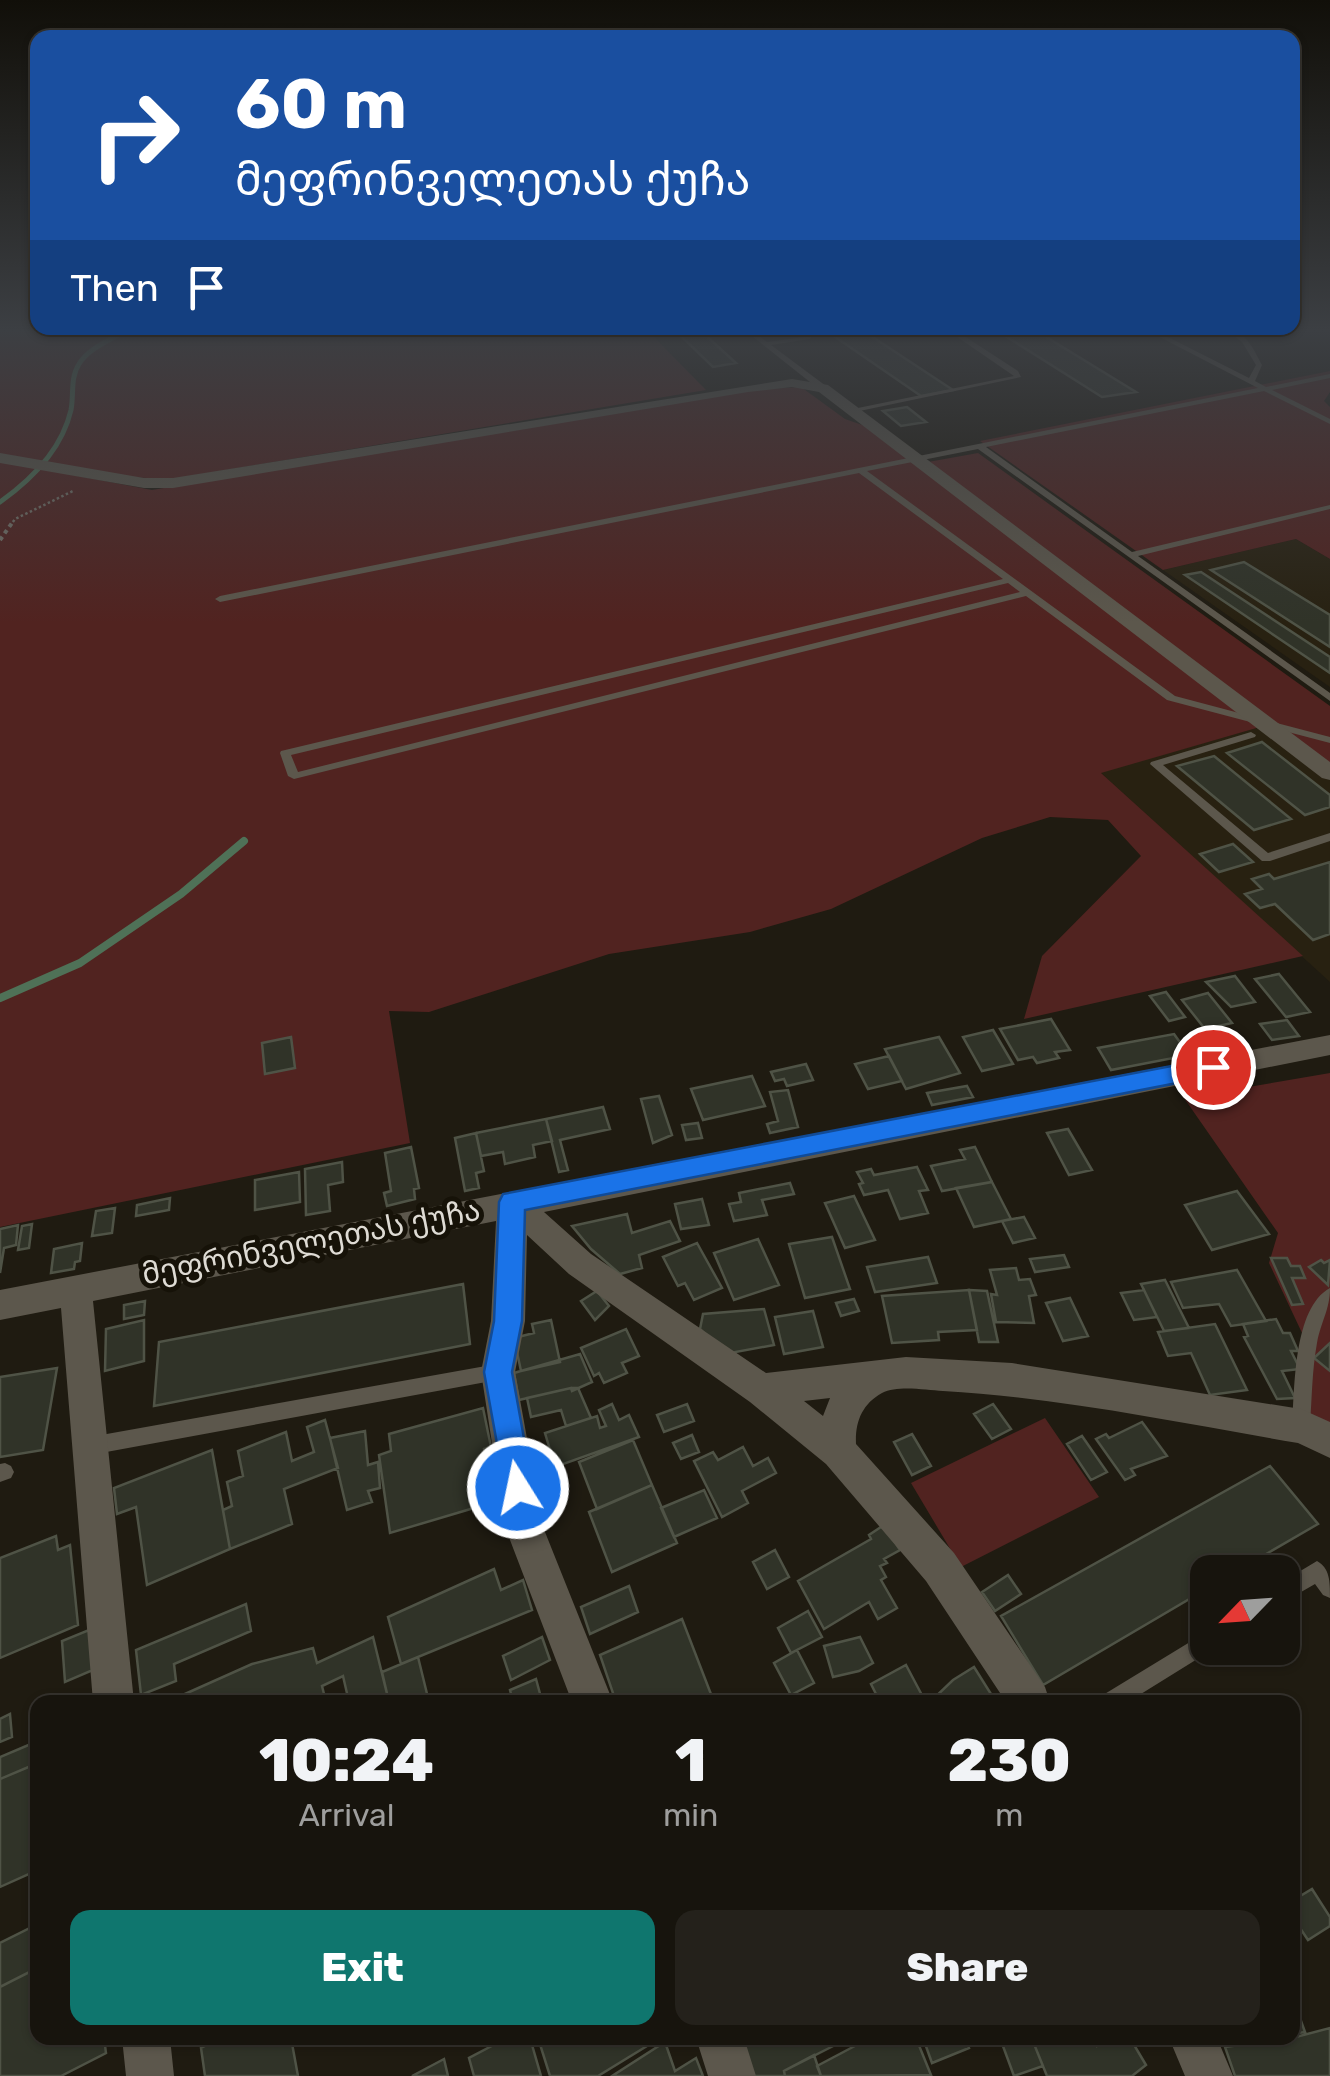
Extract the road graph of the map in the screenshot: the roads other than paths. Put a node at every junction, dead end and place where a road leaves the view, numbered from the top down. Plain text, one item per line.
1 (501, 429) edge
2 (877, 429) edge
3 (1069, 429) edge
4 (980, 447) junction
5 (0, 458) edge
6 (918, 460) junction
7 (861, 471) junction
8 (1330, 506) edge
9 (1131, 556) junction
10 (1010, 580) junction
11 (1028, 593) junction
12 (220, 599) dead end
13 (1330, 698) edge
14 (1258, 730) junction
15 (1330, 740) edge
16 (1330, 773) edge
17 (1330, 837) edge
18 (1330, 1044) edge
19 (512, 1202) junction
20 (76, 1289) junction
21 (1330, 1295) edge
22 (0, 1305) edge
23 (498, 1372) junction
24 (877, 1376) junction
25 (762, 1390) junction
26 (1315, 1433) edge
27 (87, 1447) junction
28 (839, 1451) junction
29 (1300, 1582) edge
30 (1330, 1588) edge
31 (1190, 1652) edge
32 (111, 1695) edge
33 (589, 1695) edge
34 (1025, 1695) edge
35 (1121, 1695) edge
36 (147, 2045) edge
37 (722, 2045) edge
38 (1196, 2045) edge
39 (150, 2076) edge
40 (732, 2076) edge
41 (1209, 2076) edge

1 - 5 street
2 - 6 street
3 - 4 lane
4 - 6 lane
4 - 9 lane
6 - 7 lane
6 - 14 street
7 - 10 lane
7 - 12 lane
8 - 9 lane
9 - 13 lane
10 - 11 lane
10 - 11 lane
11 - 14 lane
14 - 15 lane
14 - 16 street
14 - 17 lane
18 - 19 street, მეფრინველეთას ქუჩა
19 - 20 street, მეფრინველეთას ქუჩა
19 - 23 street
19 - 25 street
20 - 22 street, მეფრინველეთას ქუჩა
20 - 27 street
21 - 26 lane
23 - 27 lane
23 - 33 street
24 - 25 street
24 - 26 street
24 - 28 street
25 - 28 street
27 - 32 street
28 - 34 street
29 - 30 lane
31 - 35 lane
36 - 39 street
37 - 40 street
38 - 41 street

